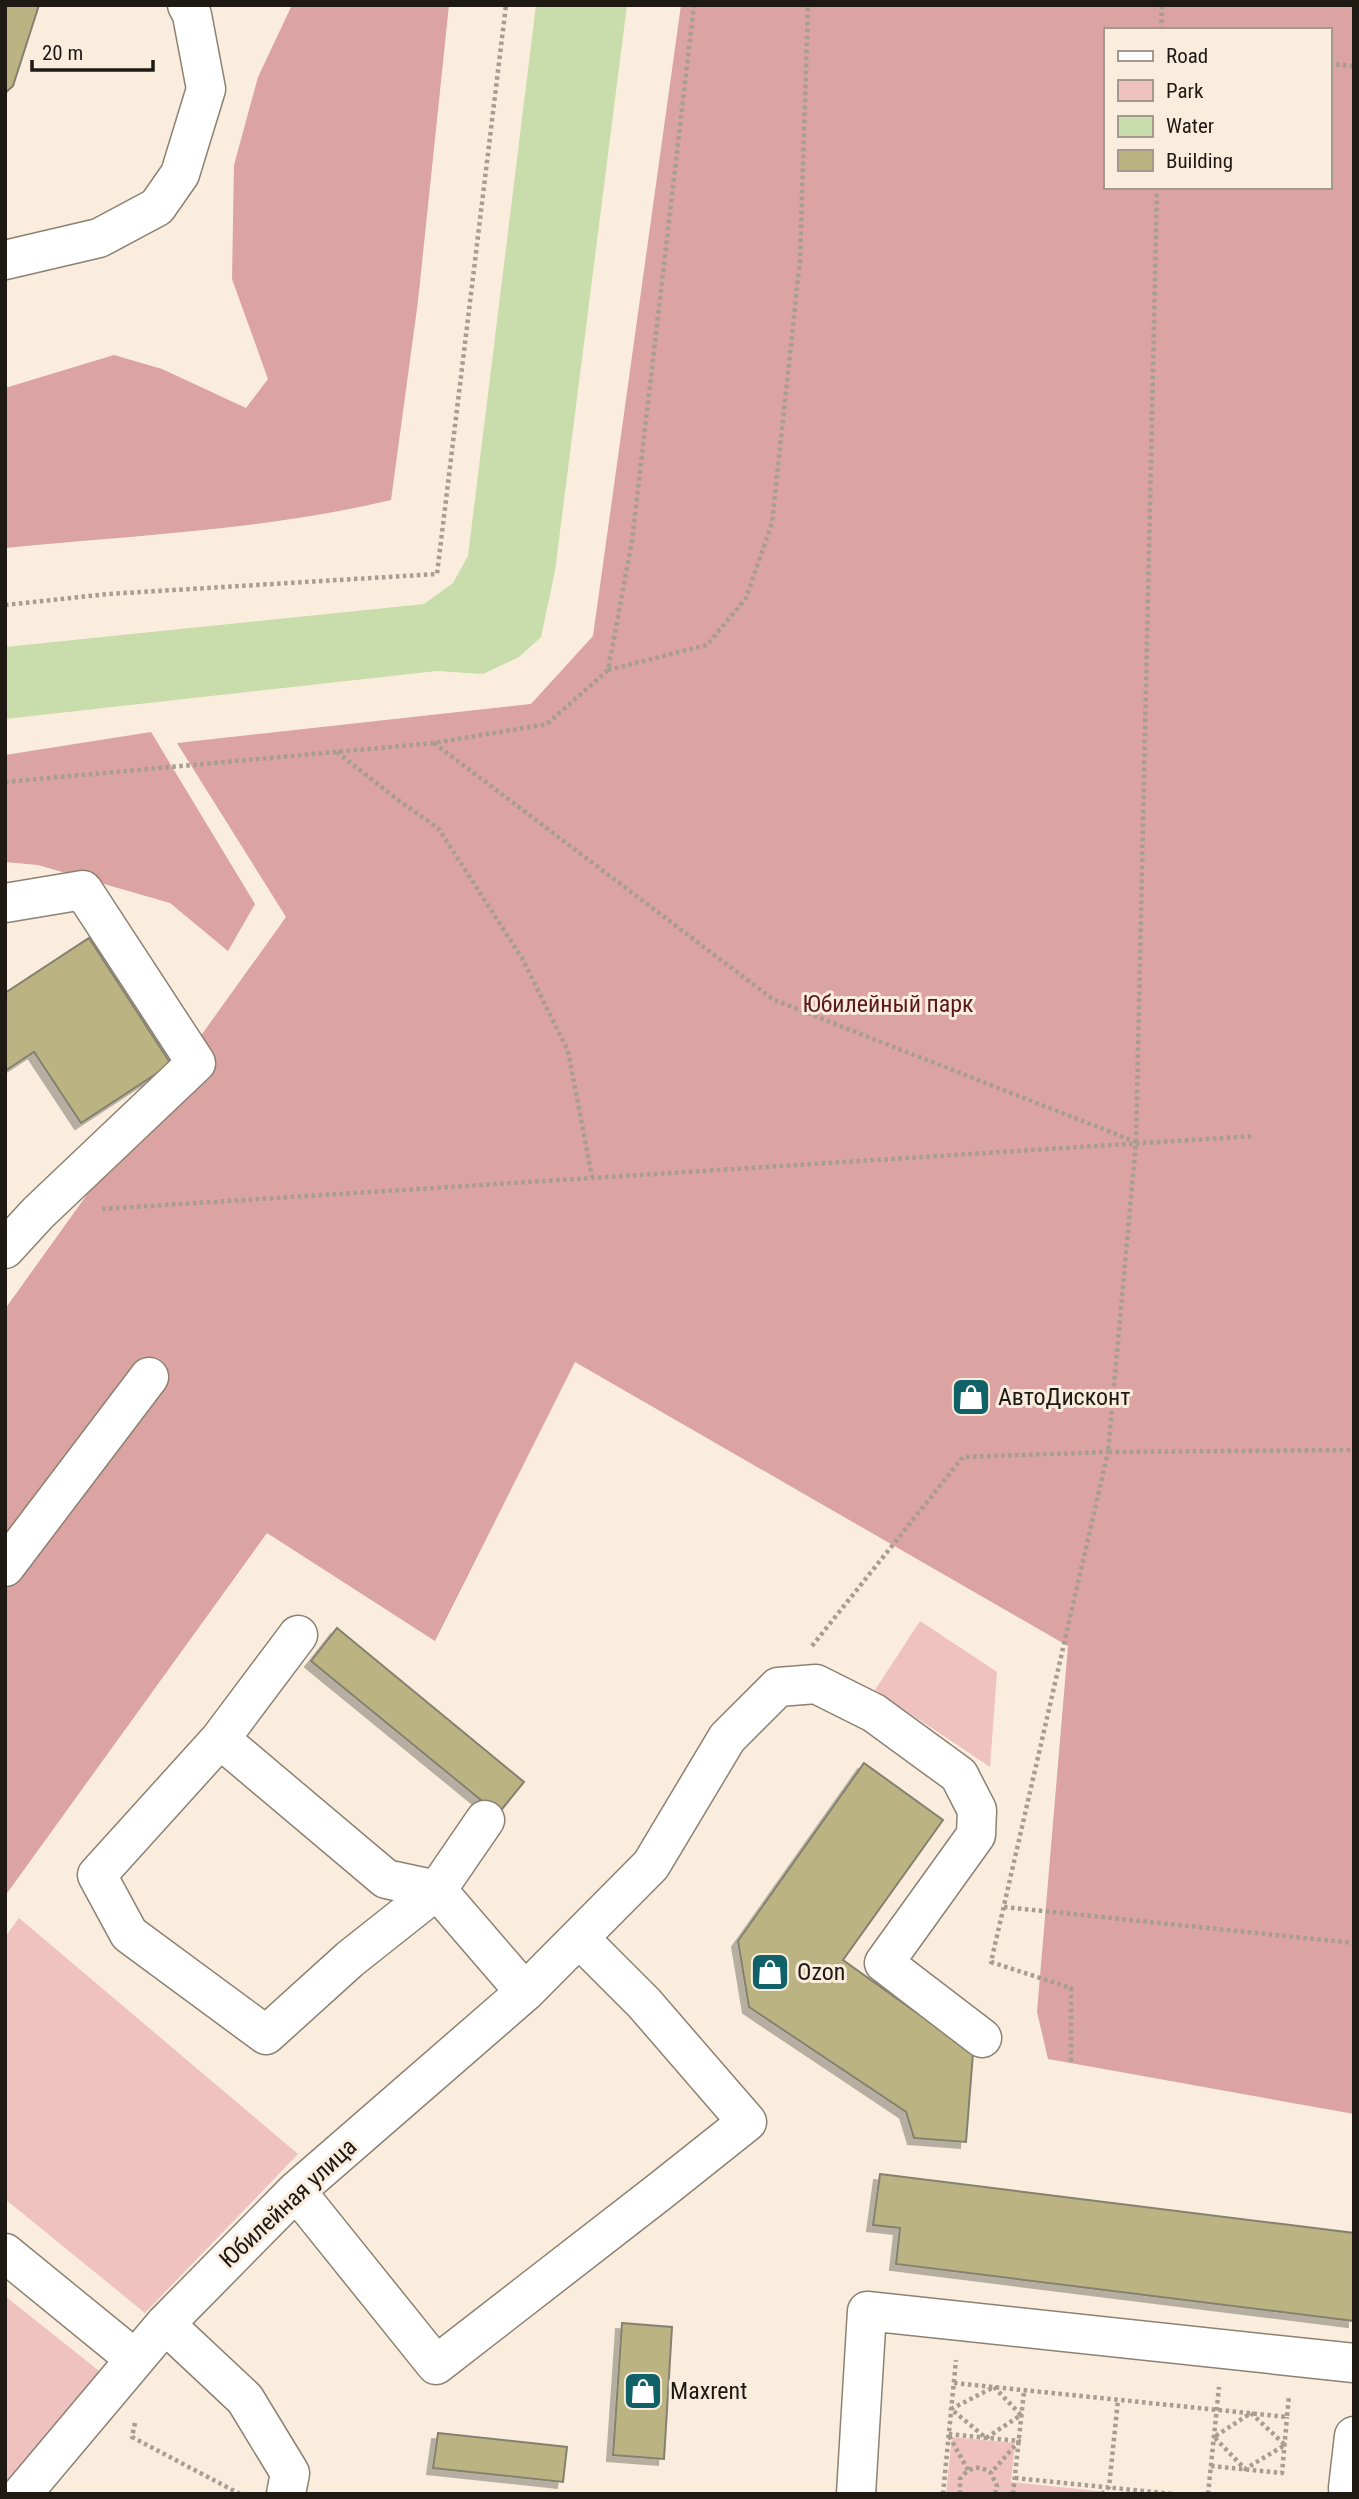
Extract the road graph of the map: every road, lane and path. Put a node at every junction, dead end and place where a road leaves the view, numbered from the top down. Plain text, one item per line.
1 (187, 5) edge
2 (506, 5) edge
3 (694, 5) edge
4 (808, 5) edge
5 (1161, 5) edge
6 (1161, 28) edge
7 (1331, 64) edge
8 (1354, 66) edge
9 (1157, 189) edge
10 (5, 260) edge
11 (5, 605) edge
12 (608, 670) junction
13 (433, 743) junction
14 (337, 751) junction
15 (5, 782) edge
16 (5, 903) edge
17 (1254, 1136) dead end
18 (1136, 1142) junction
19 (592, 1178) junction
20 (38, 1213) junction
21 (7, 1243) edge
22 (149, 1377) dead end
23 (1354, 1450) edge
24 (1108, 1452) junction
25 (5, 1567) edge
26 (298, 1635) dead end
27 (778, 1687) junction
28 (220, 1738) junction
29 (485, 1820) dead end
30 (437, 1890) junction
31 (1004, 1907) junction
32 (580, 1938) junction
33 (1354, 1943) edge
34 (525, 1992) junction
35 (982, 2038) dead end
36 (1071, 2063) dead end
37 (296, 2191) junction
38 (5, 2253) edge
39 (960, 2321) junction
40 (165, 2324) junction
41 (1223, 2349) junction
42 (1293, 2357) junction
43 (135, 2359) junction
44 (1354, 2363) edge
45 (954, 2383) junction
46 (994, 2387) junction
47 (1024, 2390) junction
48 (1118, 2400) junction
49 (951, 2409) junction
50 (138, 2410) dead end
51 (1217, 2410) junction
52 (1251, 2413) junction
53 (1021, 2415) junction
54 (1287, 2417) junction
55 (948, 2434) junction
56 (1354, 2436) edge
57 (1214, 2437) junction
58 (986, 2438) junction
59 (1019, 2441) junction
60 (1284, 2445) junction
61 (1211, 2466) junction
62 (1245, 2469) junction
63 (968, 2470) junction
64 (992, 2473) junction
65 (1015, 2478) junction
66 (1109, 2487) junction
67 (1348, 2488) dead end
68 (22, 2494) edge
69 (240, 2494) edge
70 (286, 2494) edge
71 (856, 2494) edge
72 (943, 2494) edge
73 (960, 2494) edge
74 (996, 2494) edge
75 (1013, 2494) edge
76 (1102, 2494) edge
77 (1114, 2494) edge
78 (1172, 2494) edge
79 (1208, 2494) edge

1 - 10 street
2 - 11 path
3 - 12 path
4 - 12 path
5 - 6 path
7 - 8 path
9 - 18 path
12 - 13 path
13 - 14 path
13 - 18 path
14 - 15 path
14 - 19 path
16 - 20 street
17 - 18 path
18 - 19 path
18 - 24 path
19 - 20 path
20 - 21 street
22 - 25 street
23 - 24 path
24 - 27 path
24 - 31 path
26 - 28 street
27 - 32 street, Юбилейная улица
27 - 35 street
28 - 30 street
28 - 30 street
29 - 30 street
30 - 34 street
31 - 33 path
31 - 36 path
32 - 34 street, Юбилейная улица
32 - 37 street
34 - 37 street, Юбилейная улица
37 - 40 street, Юбилейная улица
38 - 43 street
39 - 41 street
39 - 45 path
39 - 71 street
40 - 43 street, Юбилейная улица
40 - 70 street
41 - 42 street
41 - 51 path
42 - 44 street
42 - 54 path
43 - 68 street, Юбилейная улица
45 - 46 path
45 - 49 path
46 - 47 path
46 - 49 path
46 - 53 path
47 - 48 path
47 - 53 path
48 - 51 path
48 - 66 path
49 - 55 path
49 - 58 path
50 - 69 path
51 - 52 path
51 - 57 path
52 - 54 path
52 - 57 path
52 - 60 path
53 - 58 path
53 - 59 path
54 - 60 path
55 - 58 path
55 - 63 path
55 - 72 path
56 - 67 street
57 - 61 path
57 - 62 path
58 - 59 path
59 - 64 path
59 - 65 path
60 - 62 path
60 - 62 path
61 - 62 path
61 - 79 path
63 - 64 path
63 - 73 path
64 - 74 path
65 - 66 path
65 - 75 path
66 - 76 path
66 - 77 path
66 - 78 path

